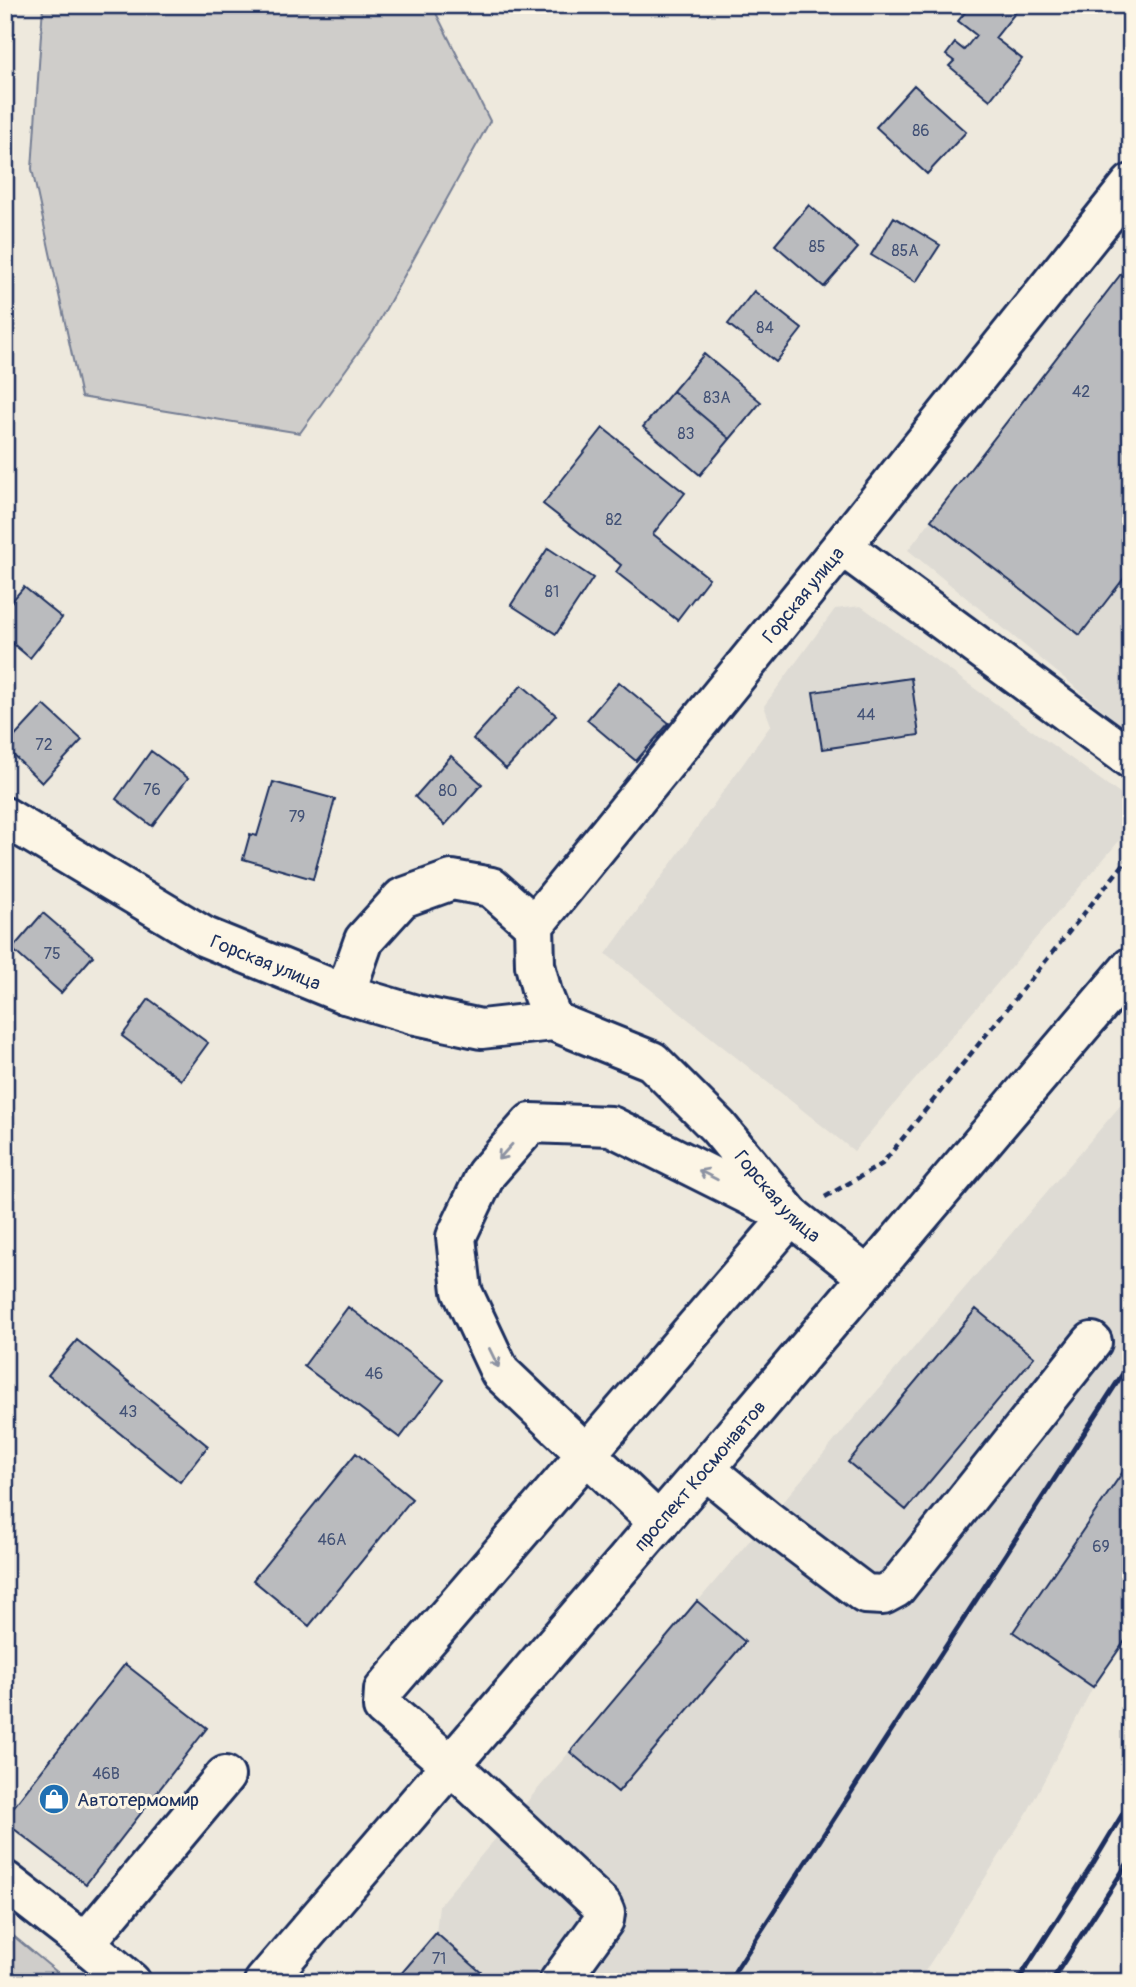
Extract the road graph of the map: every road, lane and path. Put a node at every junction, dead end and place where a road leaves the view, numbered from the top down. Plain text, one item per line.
1 (1131, 184) edge
2 (842, 546) junction
3 (1131, 760) edge
4 (5, 817) edge
5 (1131, 855) edge
6 (534, 925) junction
7 (1131, 967) edge
8 (345, 994) junction
9 (554, 1021) junction
10 (791, 1216) junction
11 (868, 1277) junction
12 (1092, 1342) dead end
13 (587, 1455) junction
14 (705, 1469) junction
15 (659, 1523) junction
16 (451, 1765) junction
17 (225, 1776) dead end
18 (5, 1881) edge
19 (85, 1943) junction
20 (131, 1982) edge
21 (264, 1982) edge
22 (559, 1982) edge

1 - 2 street, Горская улица
2 - 3 street
2 - 6 street, Горская улица
4 - 8 street, Горская улица
5 - 10 path
6 - 8 street
6 - 9 street
7 - 11 street, проспект Космонавтов
8 - 9 street, Горская улица
9 - 10 street, Горская улица
10 - 11 street, Горская улица
10 - 13 street
10 -> 13 street
11 - 14 street, проспект Космонавтов
12 - 14 street
13 - 15 street
13 - 16 street
14 - 15 street, проспект Космонавтов
15 - 16 street, проспект Космонавтов
16 - 21 street, проспект Космонавтов
16 - 22 street
17 - 19 street
18 - 19 street
19 - 20 street

